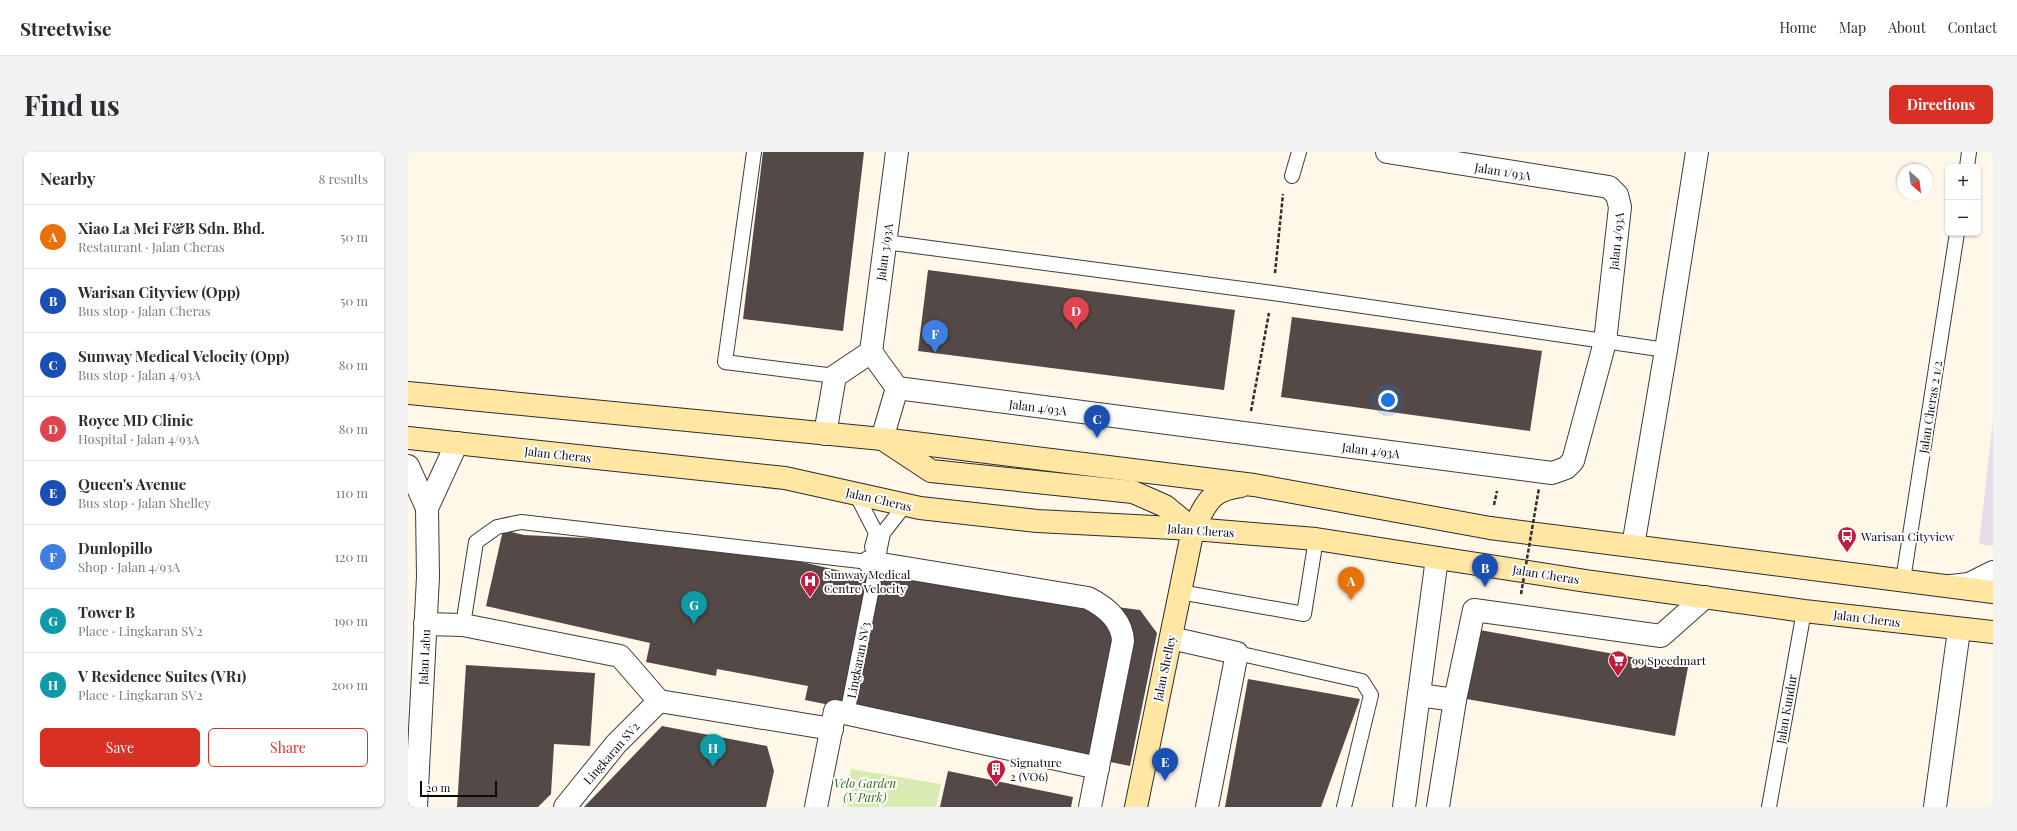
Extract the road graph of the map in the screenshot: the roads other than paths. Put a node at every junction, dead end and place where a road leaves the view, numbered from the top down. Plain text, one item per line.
1 (754, 152) edge
2 (898, 152) edge
3 (1299, 152) edge
4 (1387, 152) edge
5 (1697, 152) edge
6 (1969, 152) edge
7 (1967, 164) edge
8 (1292, 176) dead end
9 (1617, 195) joint
10 (1957, 236) edge
11 (885, 242) junction
12 (1604, 342) junction
13 (1666, 350) junction
14 (871, 352) junction
15 (835, 376) junction
16 (897, 388) junction
17 (414, 390) edge
18 (825, 434) junction
19 (408, 438) edge
20 (882, 439) junction
21 (457, 444) junction
22 (408, 466) edge
23 (1254, 484) junction
24 (856, 494) junction
25 (905, 505) junction
26 (427, 508) junction
27 (1193, 529) junction
28 (1316, 539) junction
29 (1633, 546) junction
30 (1437, 558) junction
31 (871, 565) junction
32 (1993, 572) edge
33 (1903, 580) junction
34 (1950, 586) junction
35 (1180, 592) junction
36 (1993, 592) edge
37 (1705, 597) junction
38 (1804, 611) junction
39 (425, 624) junction
40 (463, 625) junction
41 (1959, 630) junction
42 (1993, 632) edge
43 (1171, 638) junction
44 (1237, 653) junction
45 (1419, 695) junction
46 (1455, 700) junction
47 (659, 701) junction
48 (839, 721) junction
49 (414, 726) edge
50 (1098, 768) junction
51 (416, 807) edge
52 (565, 807) edge
53 (816, 807) edge
54 (1090, 807) edge
55 (1136, 807) edge
56 (1207, 807) edge
57 (1344, 807) edge
58 (1404, 807) edge
59 (1438, 807) edge
60 (1769, 807) edge
61 (1935, 807) edge

1 - 15 lane
2 - 11 street, Jalan 3/93A
3 - 8 lane
4 - 9 street, Jalan 1/93A
5 - 13 street
6 - 7 lane
9 - 12 street, Jalan 4/93A
10 - 33 lane, Jalan Cheras 2 1/2
11 - 12 lane
11 - 14 street, Jalan 3/93A
12 - 13 lane
12 - 16 street, Jalan 4/93A
13 - 29 street
14 - 15 street
14 - 16 street
15 - 18 street
16 - 20 street
17 - 18 main road
18 - 20 main road
19 - 21 main road, Jalan Cheras
20 - 23 main road
20 - 27 main road
21 - 24 main road, Jalan Cheras
21 - 26 street
22 - 26 street
23 - 27 main road, Jalan Shelley
23 - 29 main road
24 - 25 main road, Jalan Cheras
24 - 31 lane, Lingkaran SV3
25 - 27 main road, Jalan Cheras
25 - 31 lane, Lingkaran SV3
26 - 39 street, Jalan Labu
27 - 28 main road, Jalan Cheras
27 - 35 main road, Jalan Shelley
28 - 30 main road, Jalan Cheras
28 - 35 lane
29 - 33 main road
30 - 37 main road, Jalan Cheras
30 - 45 street
31 - 40 lane
31 - 48 lane, Lingkaran SV3
31 - 50 street
32 - 34 street
33 - 34 main road
34 - 36 main road
35 - 43 main road, Jalan Shelley
37 - 38 main road, Jalan Cheras
37 - 46 street
38 - 41 main road, Jalan Cheras
38 - 60 lane, Jalan Kundur
39 - 40 street
39 - 49 street, Jalan Labu
40 - 47 street
41 - 42 main road, Jalan Cheras
41 - 61 street
43 - 44 street
43 - 55 main road, Jalan Shelley
44 - 56 street
44 - 57 lane
45 - 46 street
45 - 58 street
46 - 59 street
47 - 48 street
47 - 52 street, Lingkaran SV2
48 - 50 street
48 - 53 street, Lingkaran SV3
49 - 51 street, Jalan Labu
50 - 54 street

